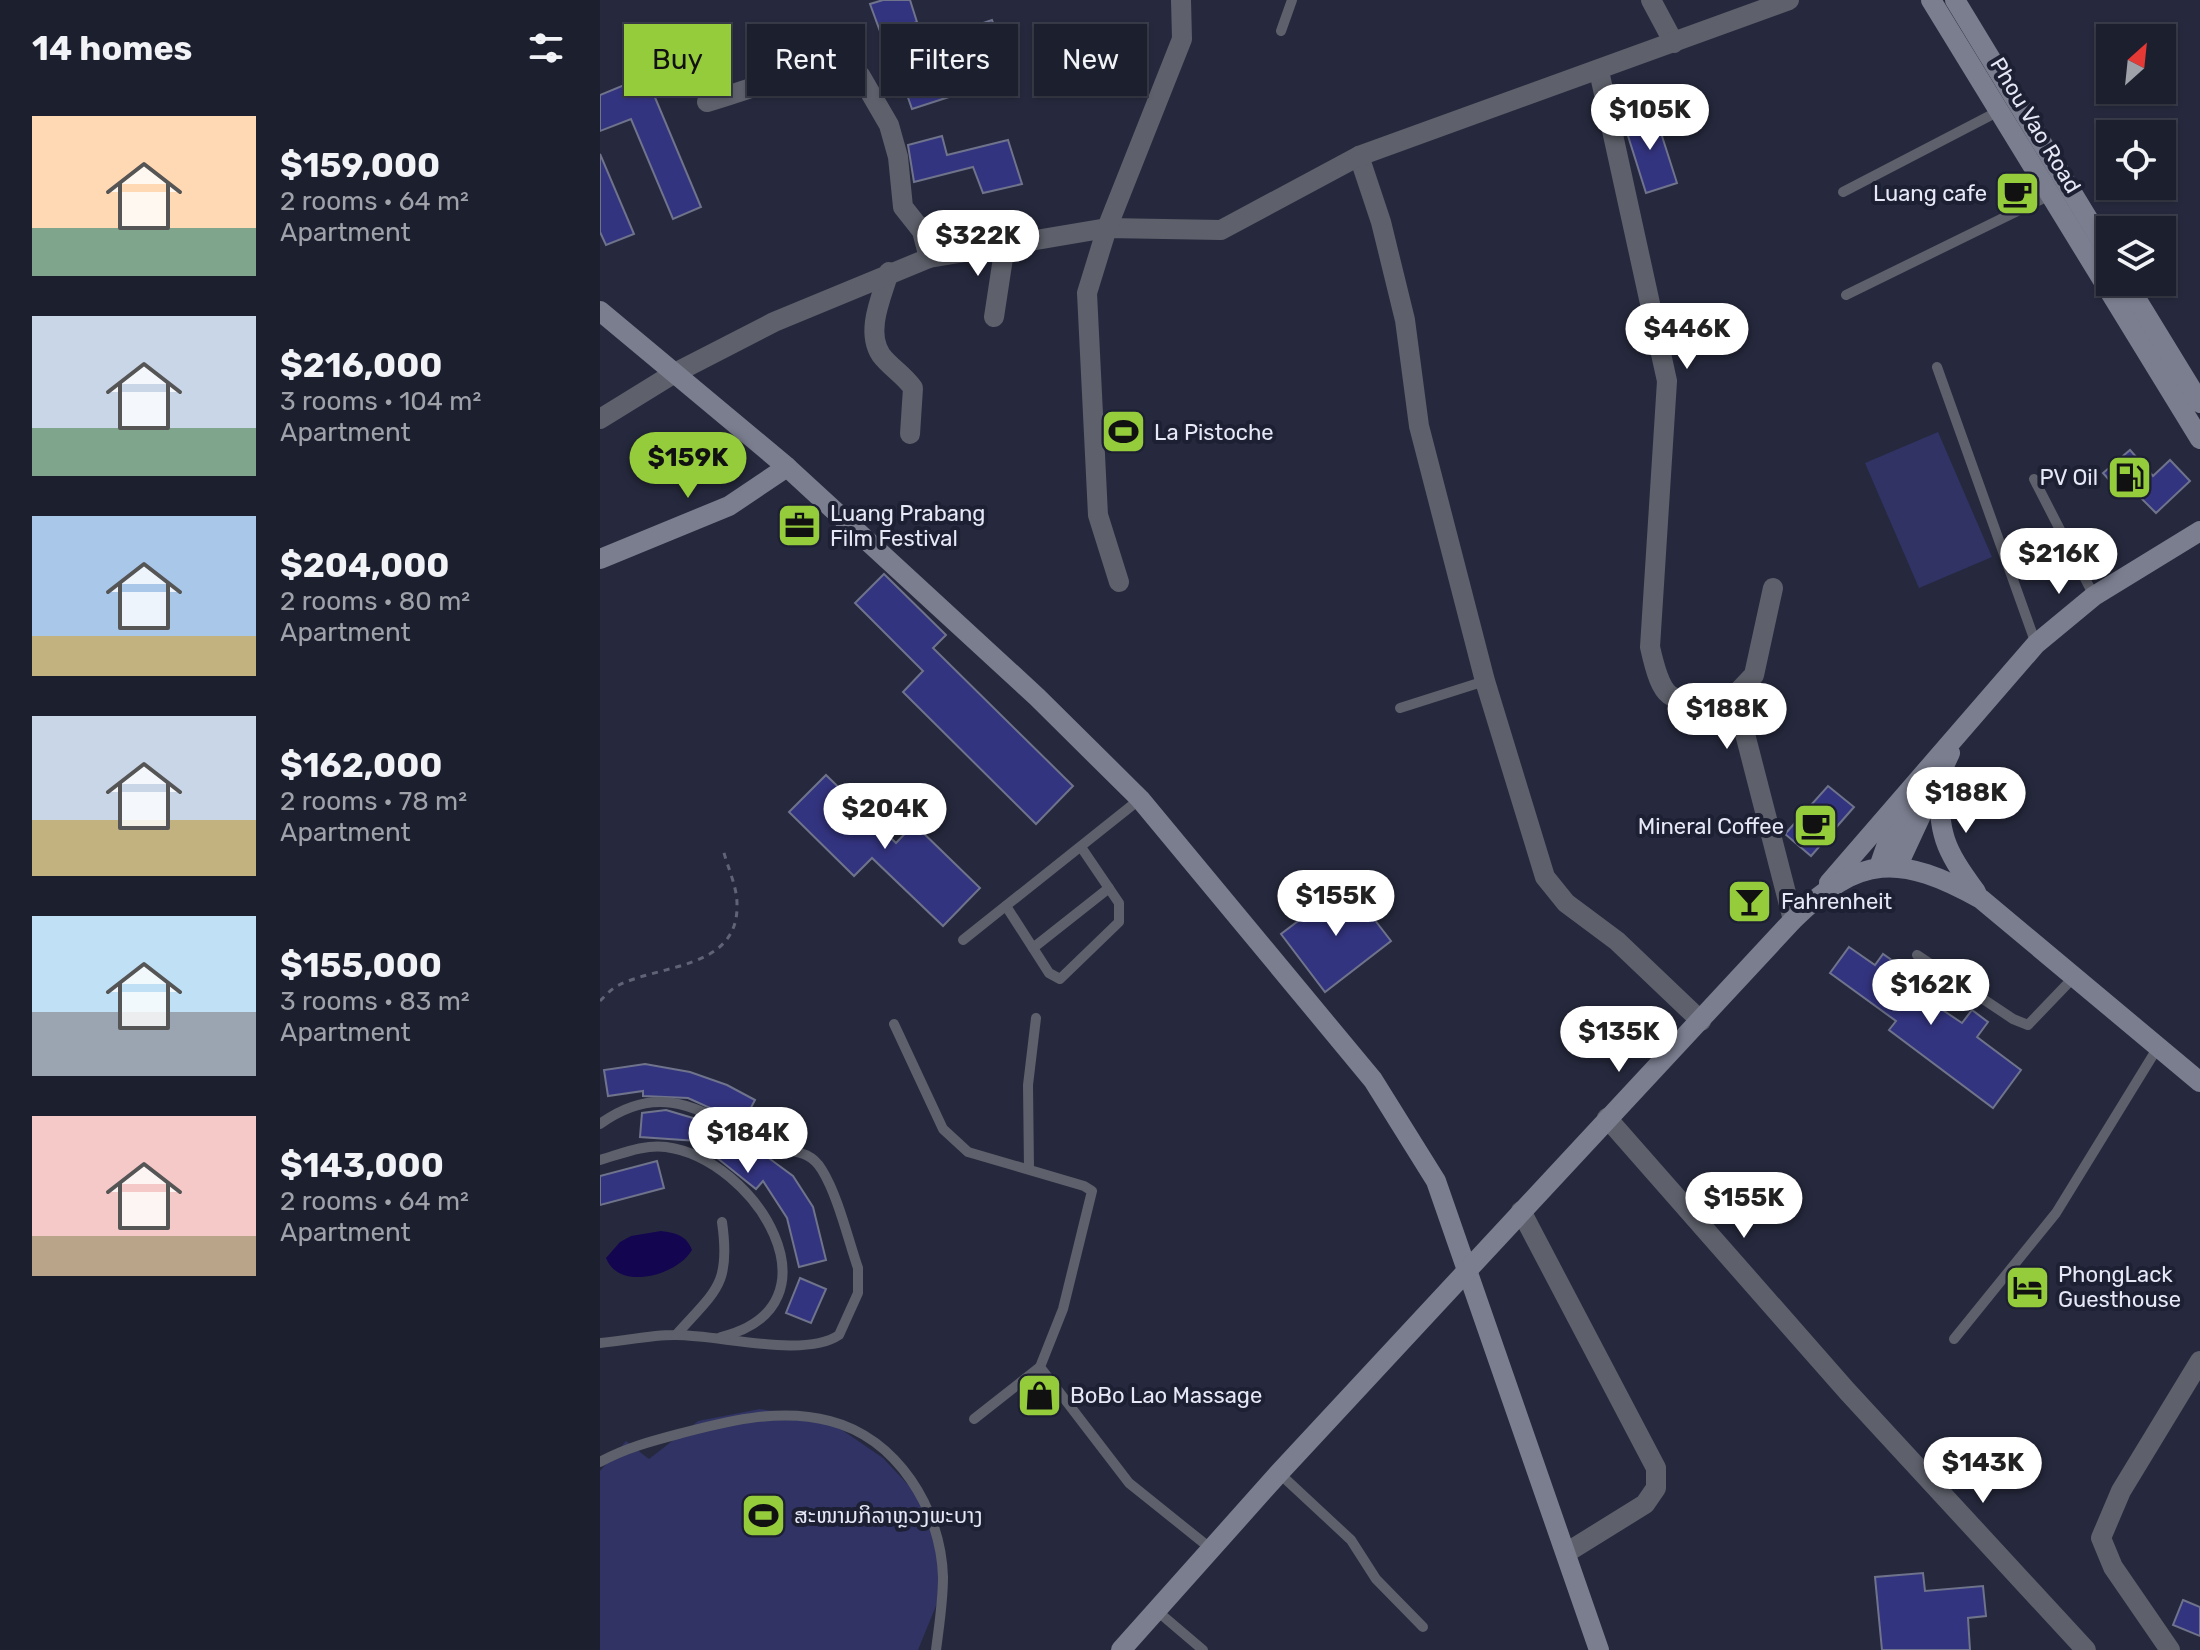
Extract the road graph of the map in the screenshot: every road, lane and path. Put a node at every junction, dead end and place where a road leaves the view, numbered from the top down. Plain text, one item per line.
1 (1181, 0) edge
2 (1292, 0) edge
3 (1651, 0) edge
4 (1789, 0) edge
5 (1931, 0) edge
6 (1955, 0) edge
7 (1281, 31) dead end
8 (1674, 43) junction
9 (1599, 71) junction
10 (707, 102) dead end
11 (1999, 111) junction
12 (1359, 156) junction
13 (1843, 192) dead end
14 (2050, 195) junction
15 (1107, 228) junction
16 (2096, 232) edge
17 (1005, 245) junction
18 (929, 258) junction
19 (889, 272) junction
20 (1846, 295) dead end
21 (2135, 296) edge
22 (600, 311) edge
23 (994, 317) dead end
24 (1937, 367) dead end
25 (673, 374) junction
26 (2200, 403) edge
27 (600, 419) edge
28 (910, 434) dead end
29 (2200, 439) edge
30 (787, 467) junction
31 (2034, 479) dead end
32 (2200, 531) edge
33 (600, 559) edge
34 (1119, 582) dead end
35 (1773, 588) dead end
36 (2094, 596) junction
37 (2036, 644) junction
38 (1485, 681) junction
39 (1735, 695) junction
40 (1400, 708) dead end
41 (1966, 721) junction
42 (1939, 774) junction
43 (1140, 799) junction
44 (1081, 847) junction
45 (723, 849) dead end
46 (1888, 867) junction
47 (1109, 888) junction
48 (1823, 891) junction
49 (1981, 899) junction
50 (1006, 906) junction
51 (1793, 920) junction
52 (963, 940) dead end
53 (1033, 948) junction
54 (1917, 955) dead end
55 (2074, 977) junction
56 (600, 1001) edge
57 (1036, 1018) dead end
58 (1701, 1021) junction
59 (894, 1024) dead end
60 (2158, 1047) junction
61 (2200, 1082) edge
62 (1607, 1118) junction
63 (600, 1124) edge
64 (600, 1160) edge
65 (1029, 1169) junction
66 (1521, 1211) junction
67 (722, 1222) dead end
68 (1469, 1267) junction
69 (676, 1335) junction
70 (1954, 1339) dead end
71 (709, 1340) junction
72 (600, 1343) edge
73 (2200, 1361) edge
74 (1040, 1367) junction
75 (974, 1419) dead end
76 (600, 1462) edge
77 (1279, 1473) junction
78 (1210, 1548) junction
79 (1566, 1553) junction
80 (1156, 1610) junction
81 (1423, 1627) dead end
82 (936, 1650) edge
83 (1121, 1650) edge
84 (1203, 1650) edge
85 (1599, 1650) edge
86 (2086, 1650) edge
87 (2170, 1650) edge

1 - 15 street
2 - 7 lane
3 - 8 street
4 - 8 street
5 - 11 street, Phou Vao Road
6 - 16 street, Phou Vao Road
8 - 9 street
9 - 12 street
9 - 39 street
10 - 18 street
11 - 13 lane
11 - 14 street, Phou Vao Road
12 - 15 street
12 - 38 street
14 - 20 lane
14 - 29 street, Phou Vao Road
15 - 17 street
15 - 34 street
17 - 18 street
17 - 23 street
18 - 19 street
19 - 25 street
19 - 28 street
21 - 26 street
22 - 25 street
24 - 37 lane
25 - 27 street
25 - 30 street
30 - 33 street
30 - 43 street
31 - 36 lane
32 - 36 street
35 - 39 street
36 - 37 street
37 - 41 street
38 - 40 lane
38 - 58 street
39 - 51 street
41 - 42 street
41 - 46 street
41 - 48 street
42 - 46 street
42 - 49 street
43 - 44 lane
43 - 68 street
44 - 47 lane
44 - 50 lane
45 - 56 path
46 - 48 street
46 - 49 street
47 - 53 lane
47 - 53 lane
48 - 51 street
49 - 55 street
50 - 52 lane
50 - 53 lane
51 - 58 street
54 - 55 lane
55 - 60 street
57 - 65 lane
58 - 62 street
59 - 65 lane
60 - 61 street
60 - 70 lane
62 - 66 street
62 - 86 street
63 - 71 lane
64 - 71 lane
65 - 74 lane
66 - 68 street
66 - 79 street
67 - 69 lane
68 - 77 street
68 - 79 street
69 - 71 lane
69 - 72 lane
73 - 87 street
74 - 75 lane
74 - 78 lane
76 - 82 lane
77 - 78 street
77 - 81 lane
78 - 80 street
79 - 85 street
80 - 83 street
80 - 84 lane

